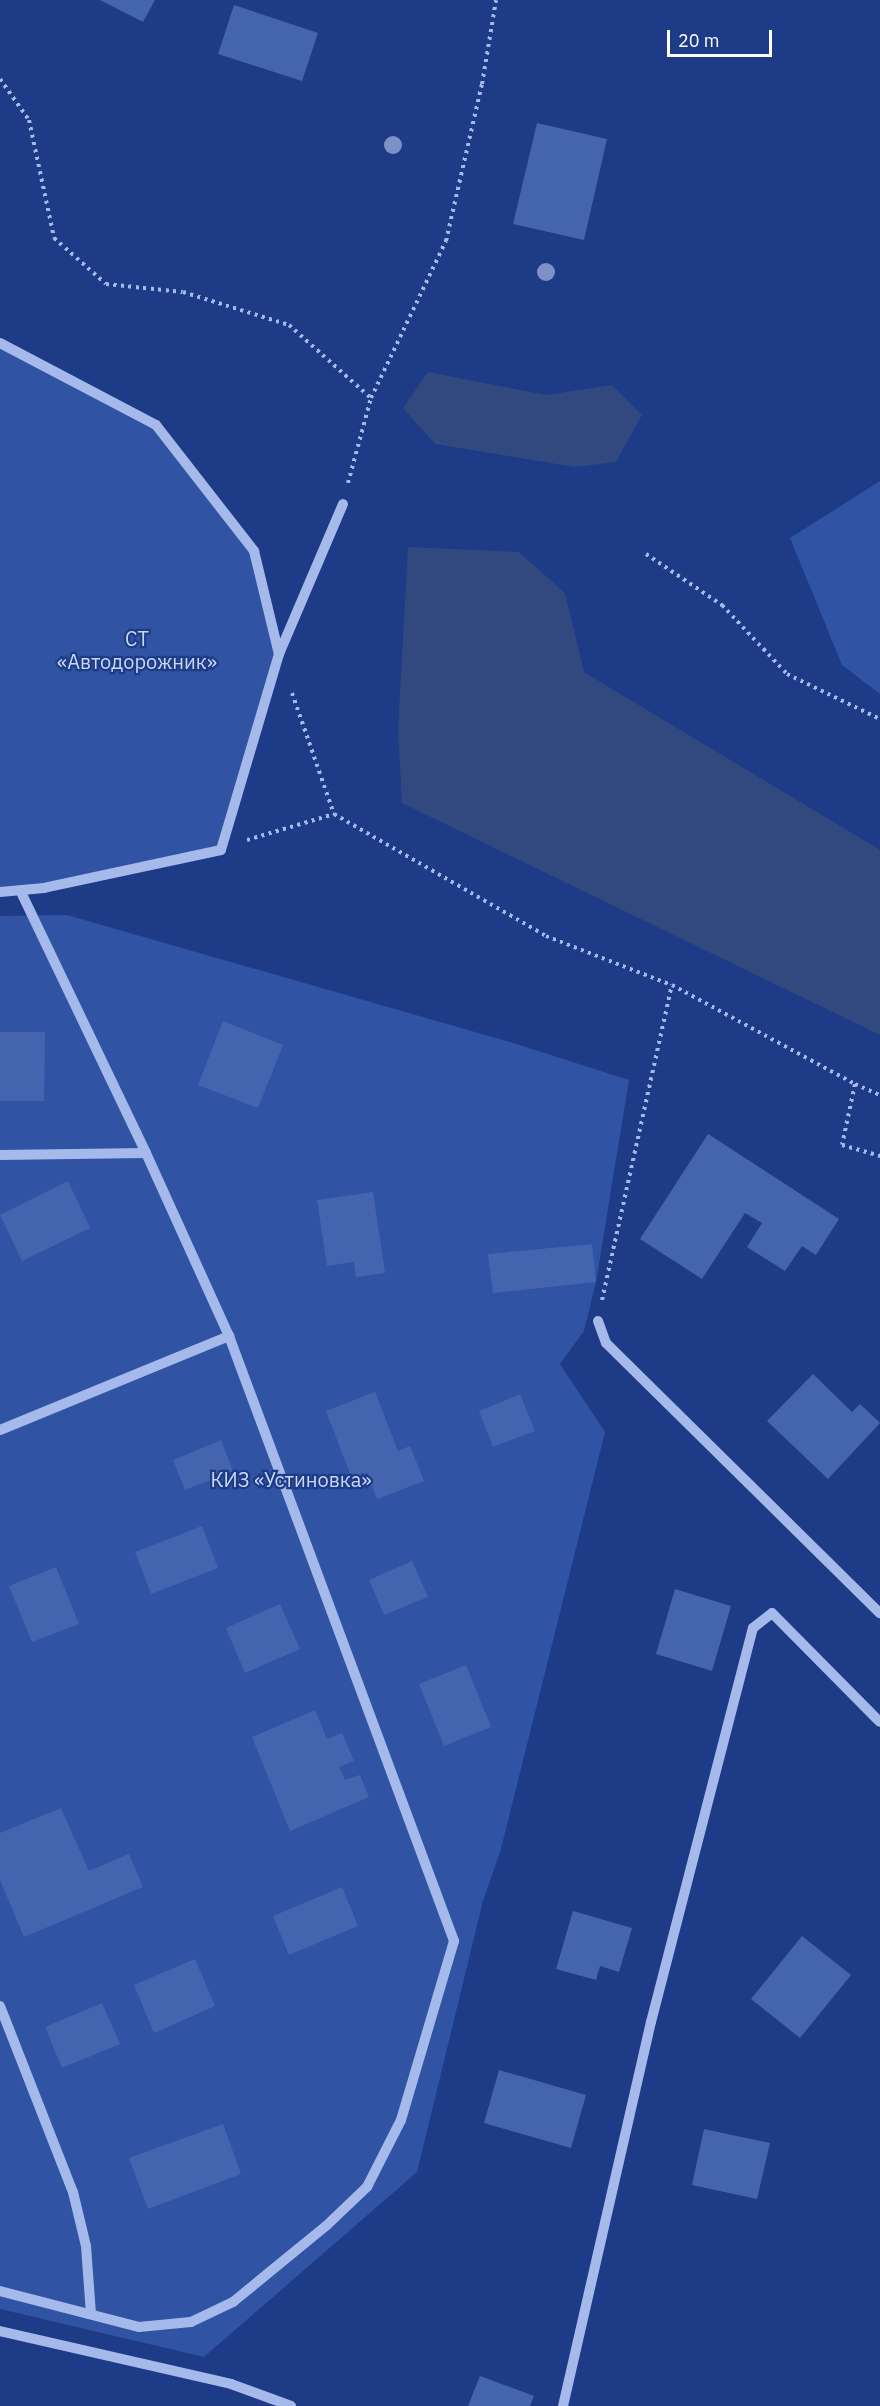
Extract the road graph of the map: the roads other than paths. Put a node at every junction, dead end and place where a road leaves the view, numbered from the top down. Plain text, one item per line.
1 (0, 342) edge
2 (343, 504) road end
3 (279, 654) junction
4 (0, 892) edge
5 (21, 892) junction
6 (146, 1153) junction
7 (0, 1155) edge
8 (598, 1321) road end
9 (230, 1336) junction
10 (0, 1430) edge
11 (880, 1613) edge
12 (880, 1722) edge
13 (0, 2006) edge
14 (0, 2291) edge
15 (91, 2314) junction
16 (0, 2331) edge
17 (291, 2406) edge
18 (563, 2406) edge

1 - 3 street
2 - 3 street
3 - 5 street
4 - 5 street
5 - 6 street
6 - 7 street
6 - 9 street
8 - 11 street
9 - 10 street
9 - 15 street
12 - 18 street
13 - 15 street
14 - 15 street
16 - 17 street

